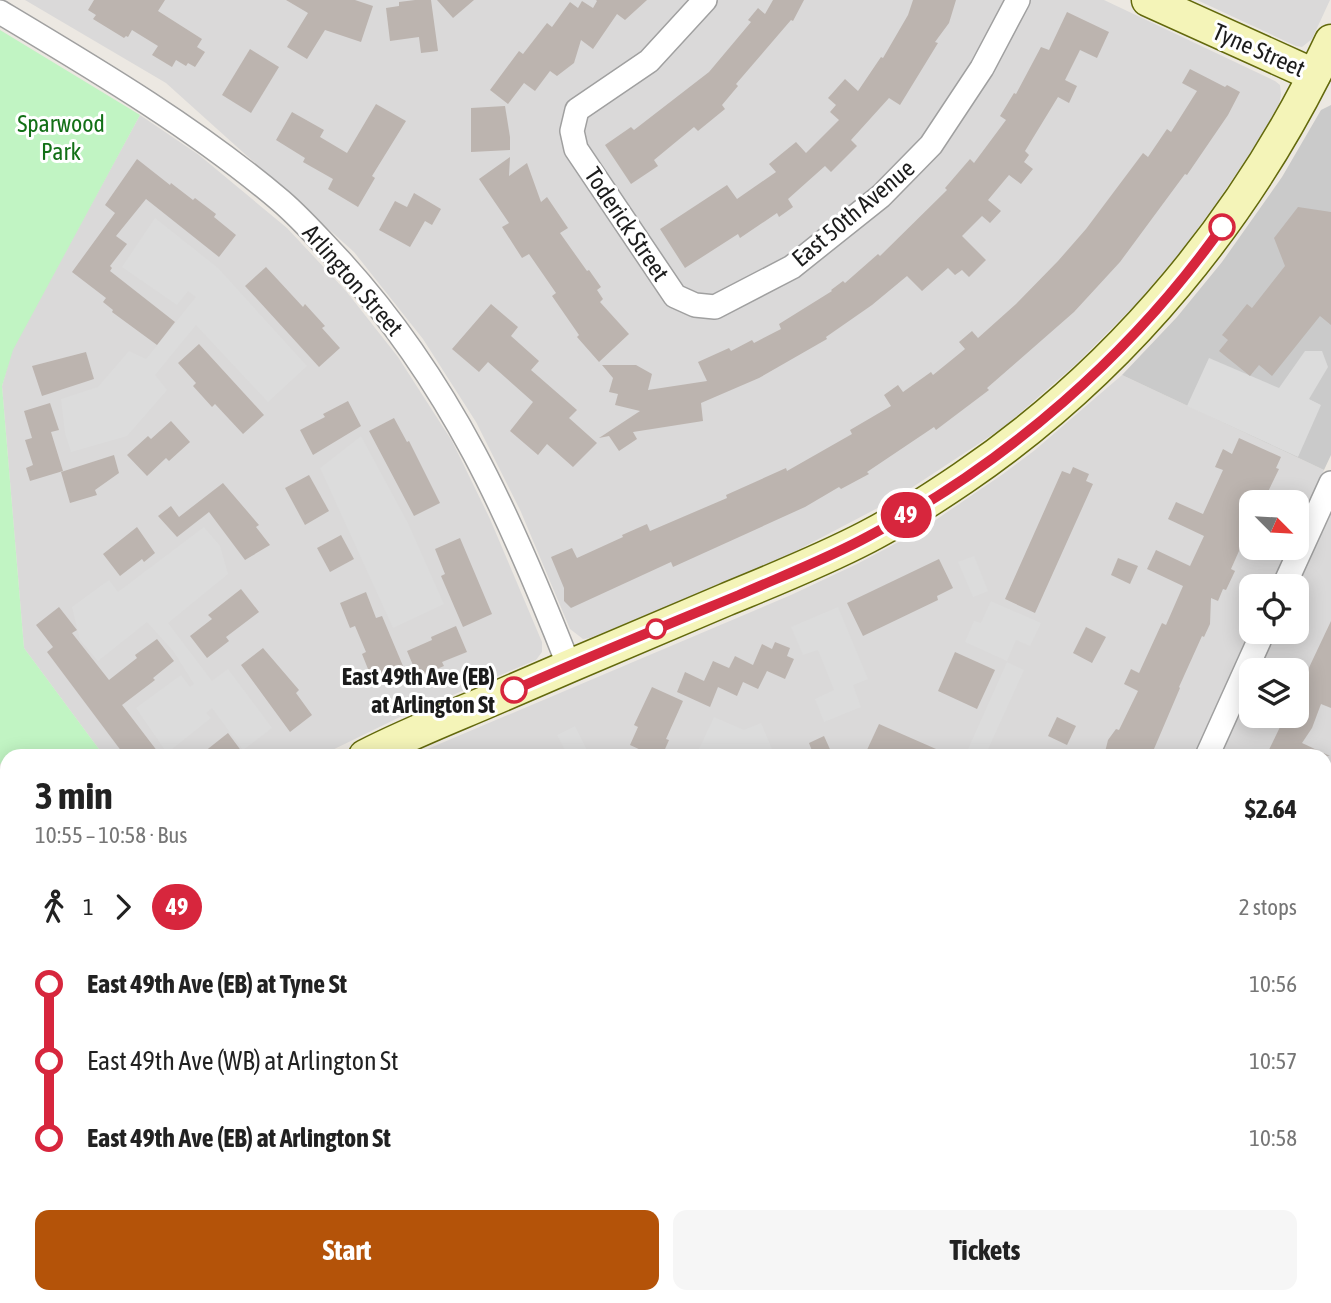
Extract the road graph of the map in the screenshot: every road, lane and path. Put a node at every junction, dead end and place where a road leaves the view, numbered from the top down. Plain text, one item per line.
1 (705, 0) edge
2 (1018, 0) edge
3 (1148, 0) edge
4 (0, 12) edge
5 (1331, 41) edge
6 (1323, 79) edge
7 (695, 305) joint
8 (1331, 483) edge
9 (1289, 574) edge
10 (1258, 644) edge
11 (569, 667) junction
12 (381, 749) edge
13 (1210, 749) edge

1 - 7 street, Toderick Street
2 - 7 street, East 50th Avenue
3 - 6 street, Tyne Street
4 - 11 street, Arlington Street
5 - 6 street
6 - 11 street
8 - 9 street
10 - 13 street
11 - 12 street

